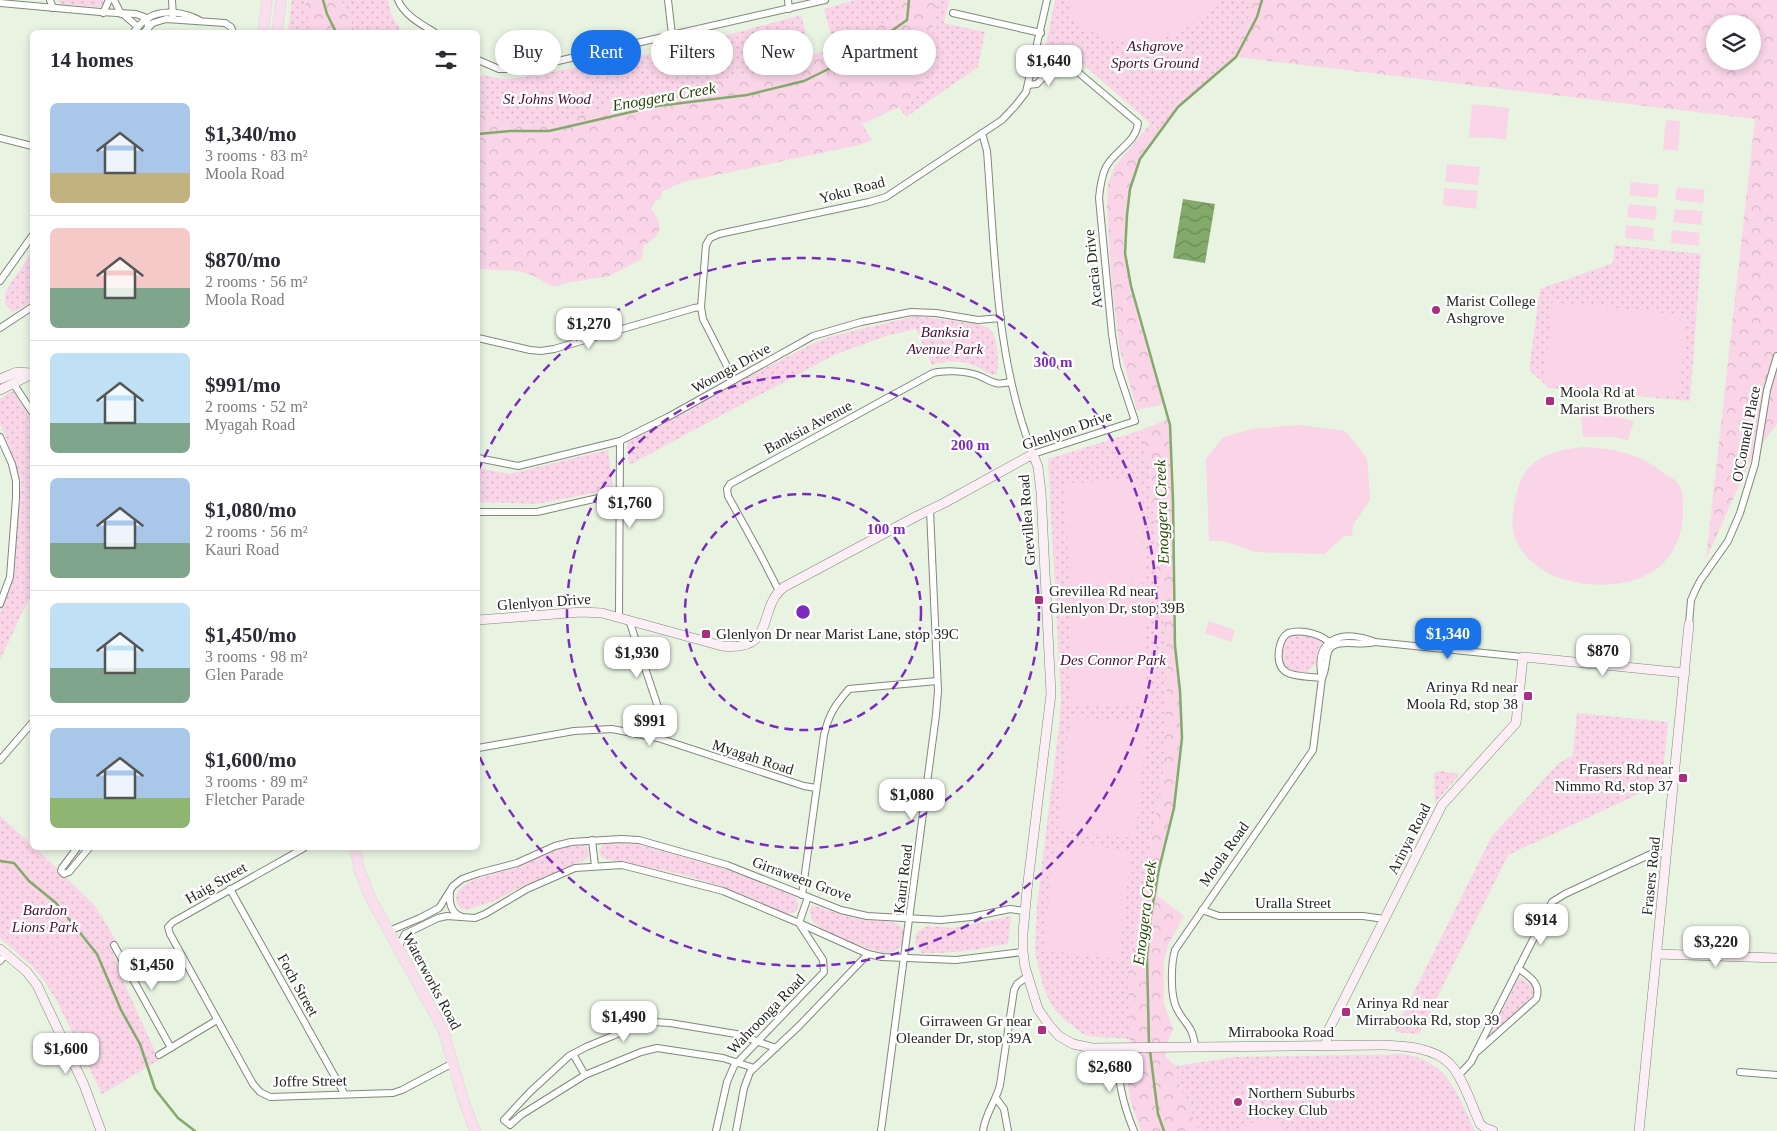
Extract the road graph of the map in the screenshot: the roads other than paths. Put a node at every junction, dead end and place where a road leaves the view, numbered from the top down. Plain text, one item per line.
1 (50, 0) edge
2 (109, 0) edge
3 (114, 0) edge
4 (172, 0) edge
5 (267, 0) edge
6 (281, 0) edge
7 (398, 0) edge
8 (668, 0) edge
9 (788, 0) edge
10 (825, 0) edge
11 (1047, 0) edge
12 (0, 3) edge
13 (53, 8) junction
14 (789, 9) junction
15 (103, 13) junction
16 (953, 13) dead end
17 (122, 14) junction
18 (173, 16) junction
19 (147, 18) junction
20 (136, 30) edge
21 (146, 30) edge
22 (232, 30) edge
23 (263, 30) edge
24 (277, 30) edge
25 (431, 30) edge
26 (671, 30) edge
27 (694, 30) edge
28 (1041, 33) junction
29 (651, 40) edge
30 (480, 61) edge
31 (1028, 84) junction
32 (982, 133) junction
33 (0, 138) edge
34 (30, 146) edge
35 (30, 239) edge
36 (0, 281) edge
37 (702, 307) junction
38 (30, 308) edge
39 (1000, 318) junction
40 (0, 328) edge
41 (480, 338) edge
42 (1777, 356) edge
43 (30, 374) edge
44 (12, 378) junction
45 (734, 380) junction
46 (1011, 382) junction
47 (1, 386) edge
48 (30, 409) edge
49 (1135, 421) joint
50 (0, 437) edge
51 (620, 441) junction
52 (1033, 454) junction
53 (480, 458) edge
54 (620, 493) junction
55 (930, 510) junction
56 (480, 512) edge
57 (779, 591) junction
58 (0, 604) edge
59 (618, 616) junction
60 (480, 620) edge
61 (629, 620) junction
62 (1689, 624) joint
63 (1331, 644) junction
64 (1523, 656) junction
65 (1685, 672) junction
66 (1322, 678) junction
67 (937, 681) junction
68 (30, 725) edge
69 (658, 738) junction
70 (480, 748) edge
71 (0, 760) edge
72 (816, 788) junction
73 (592, 840) junction
74 (76, 850) edge
75 (87, 850) edge
76 (300, 850) edge
77 (355, 850) edge
78 (1667, 853) junction
79 (595, 866) junction
80 (454, 886) junction
81 (230, 889) junction
82 (805, 896) junction
83 (1202, 910) junction
84 (1024, 911) junction
85 (464, 917) junction
86 (910, 918) junction
87 (1384, 919) junction
88 (421, 922) junction
89 (799, 923) junction
90 (168, 927) joint
91 (389, 930) junction
92 (114, 944) dead end
93 (398, 948) junction
94 (1023, 952) junction
95 (868, 954) junction
96 (1657, 954) junction
97 (2, 955) edge
98 (905, 958) junction
99 (1777, 958) edge
100 (1518, 968) junction
101 (1028, 976) junction
102 (218, 1020) junction
103 (757, 1042) junction
104 (1326, 1046) junction
105 (1195, 1047) junction
106 (171, 1048) junction
107 (776, 1048) junction
108 (1116, 1048) junction
109 (573, 1054) junction
110 (1475, 1054) junction
111 (159, 1055) dead end
112 (737, 1062) junction
113 (453, 1063) junction
114 (754, 1068) junction
115 (1740, 1072) dead end
116 (585, 1075) junction
117 (1777, 1075) edge
118 (1458, 1076) junction
119 (344, 1093) junction
120 (996, 1098) junction
121 (520, 1102) junction
122 (533, 1108) junction
123 (100, 1131) edge
124 (475, 1131) edge
125 (716, 1131) edge
126 (736, 1131) edge
127 (882, 1131) edge
128 (983, 1131) edge
129 (1008, 1131) edge
130 (1134, 1131) edge
131 (1492, 1131) edge
132 (1639, 1131) edge

1 - 13 street
2 - 15 street
3 - 17 street
4 - 18 street
5 - 23 main road
6 - 24 main road
7 - 25 street
8 - 26 street
9 - 14 street
10 - 14 street
11 - 28 street, Yoku Road
12 - 13 street
13 - 15 street
14 - 27 street
15 - 17 street
16 - 28 street
17 - 19 street
17 - 20 street
18 - 19 street
18 - 21 street
18 - 22 street
19 - 20 street
19 - 21 street
20 - 21 street
28 - 31 street, Yoku Road
29 - 30 street
31 - 32 street, Yoku Road
31 - 49 street, Acacia Drive
32 - 37 street, Yoku Road
32 - 39 street, Grevillea Road
33 - 34 street
35 - 36 street
37 - 41 street
37 - 45 street, Yoku Road
38 - 40 street
39 - 45 street, Woonga Drive
39 - 46 street, Grevillea Road
42 - 62 street, O'Connell Place
43 - 44 street
44 - 47 street
44 - 48 street
45 - 51 street, Woonga Drive
46 - 52 street, Grevillea Road
46 - 57 street, Banksia Avenue
49 - 52 street, Glenlyon Drive
50 - 58 street
51 - 53 street, Woonga Drive
51 - 54 street
52 - 55 street, Glenlyon Drive
52 - 84 street, Grevillea Road
54 - 56 street
54 - 59 street
55 - 57 street, Glenlyon Drive
55 - 67 street, Kauri Road
57 - 61 street, Glenlyon Drive
59 - 60 street, Glenlyon Drive
59 - 61 street, Glenlyon Drive
61 - 69 street
62 - 65 street, Frasers Road
63 - 64 street
63 - 66 street, Moola Road
63 - 66 street
64 - 65 street
64 - 87 street, Arinya Road
65 - 78 street, Frasers Road
66 - 83 street, Moola Road
67 - 72 street
67 - 86 street, Kauri Road
68 - 71 street
69 - 70 street, Myagah Road
69 - 72 street, Myagah Road
72 - 82 street
73 - 79 street
73 - 80 street, Girraween Grove
73 - 82 street, Girraween Grove
74 - 75 street
76 - 81 street, Haig Street
77 - 91 main road, Waterworks Road
78 - 96 street, Frasers Road
78 - 100 street
79 - 85 street, Girraween Grove
79 - 89 street, Girraween Grove
80 - 85 street
80 - 88 street, Girraween Grove
81 - 90 street, Haig Street
81 - 119 street, Foch Street
82 - 86 street, Girraween Grove
82 - 89 street
83 - 87 street, Uralla Street
83 - 105 street, Moola Road
84 - 86 street, Girraween Grove
84 - 94 street
85 - 88 street, Girraween Grove
86 - 98 street, Kauri Road
87 - 104 street, Arinya Road
88 - 91 street, Girraween Grove
88 - 93 street, Girraween Grove
89 - 95 street, Girraween Grove
89 - 103 street, Wahroonga Road
90 - 102 street, Joffre Street
91 - 93 main road, Waterworks Road
92 - 106 street
93 - 113 main road, Waterworks Road
94 - 98 street, Girraween Grove
94 - 101 street
95 - 98 street, Girraween Grove
95 - 107 street, Wahroonga Road
96 - 99 street
96 - 132 street, Frasers Road
97 - 123 street
98 - 127 street, Kauri Road
100 - 110 street
100 - 110 street
101 - 108 street
101 - 120 street
102 - 106 street
102 - 119 street, Joffre Street
103 - 107 street
103 - 109 street
103 - 112 street, Wahroonga Road
104 - 105 street, Mirrabooka Road
104 - 118 street, Mirrabooka Road
105 - 108 street, Mirrabooka Road
106 - 111 street
107 - 114 street, Wahroonga Road
108 - 130 street
109 - 116 street
109 - 121 street
110 - 118 street
112 - 114 street
112 - 116 street
112 - 125 street, Wahroonga Road
113 - 119 street, Joffre Street
113 - 124 main road, Waterworks Road
114 - 126 street, Wahroonga Road
115 - 117 street
116 - 122 street
118 - 131 street, Mirrabooka Road
120 - 128 street
120 - 129 street
121 - 122 street
121 - 122 street

